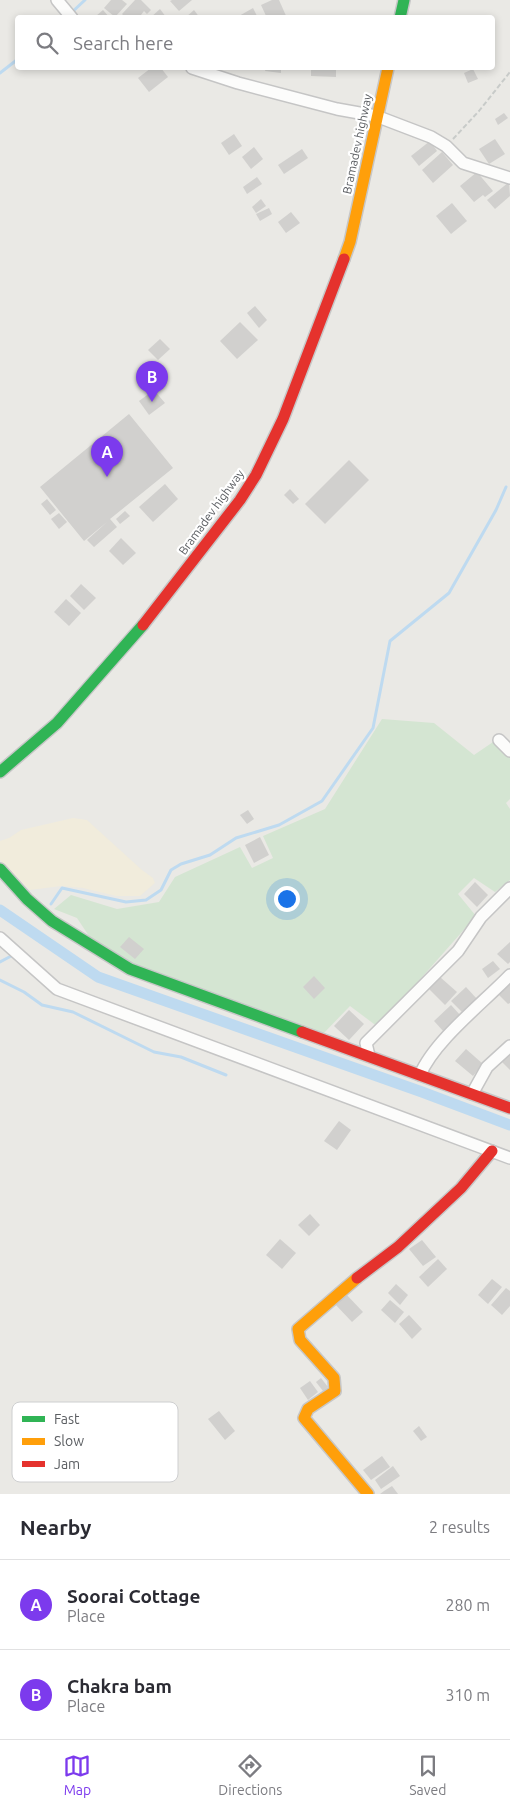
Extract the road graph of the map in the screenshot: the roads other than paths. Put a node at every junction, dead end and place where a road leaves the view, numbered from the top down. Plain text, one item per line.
1 (57, 0) edge
2 (404, 0) edge
3 (68, 14) edge
4 (401, 15) edge
5 (199, 70) edge
6 (388, 70) edge
7 (376, 116) junction
8 (510, 178) edge
9 (499, 740) dead end
10 (510, 751) edge
11 (0, 772) edge
12 (0, 869) edge
13 (510, 888) edge
14 (0, 938) edge
15 (510, 975) edge
16 (510, 1046) edge
17 (369, 1056) junction
18 (420, 1075) junction
19 (472, 1094) junction
20 (510, 1108) edge
21 (492, 1151) junction
22 (510, 1158) edge
23 (368, 1494) edge

1 - 3 street
2 - 4 street
5 - 7 street
6 - 7 street, Bramadev highway
7 - 8 street
7 - 11 street, Bramadev highway
9 - 10 street
12 - 17 street
13 - 17 street
14 - 21 street
15 - 18 street
16 - 19 street
17 - 18 street
18 - 19 street
19 - 20 street
21 - 22 street
21 - 23 street

